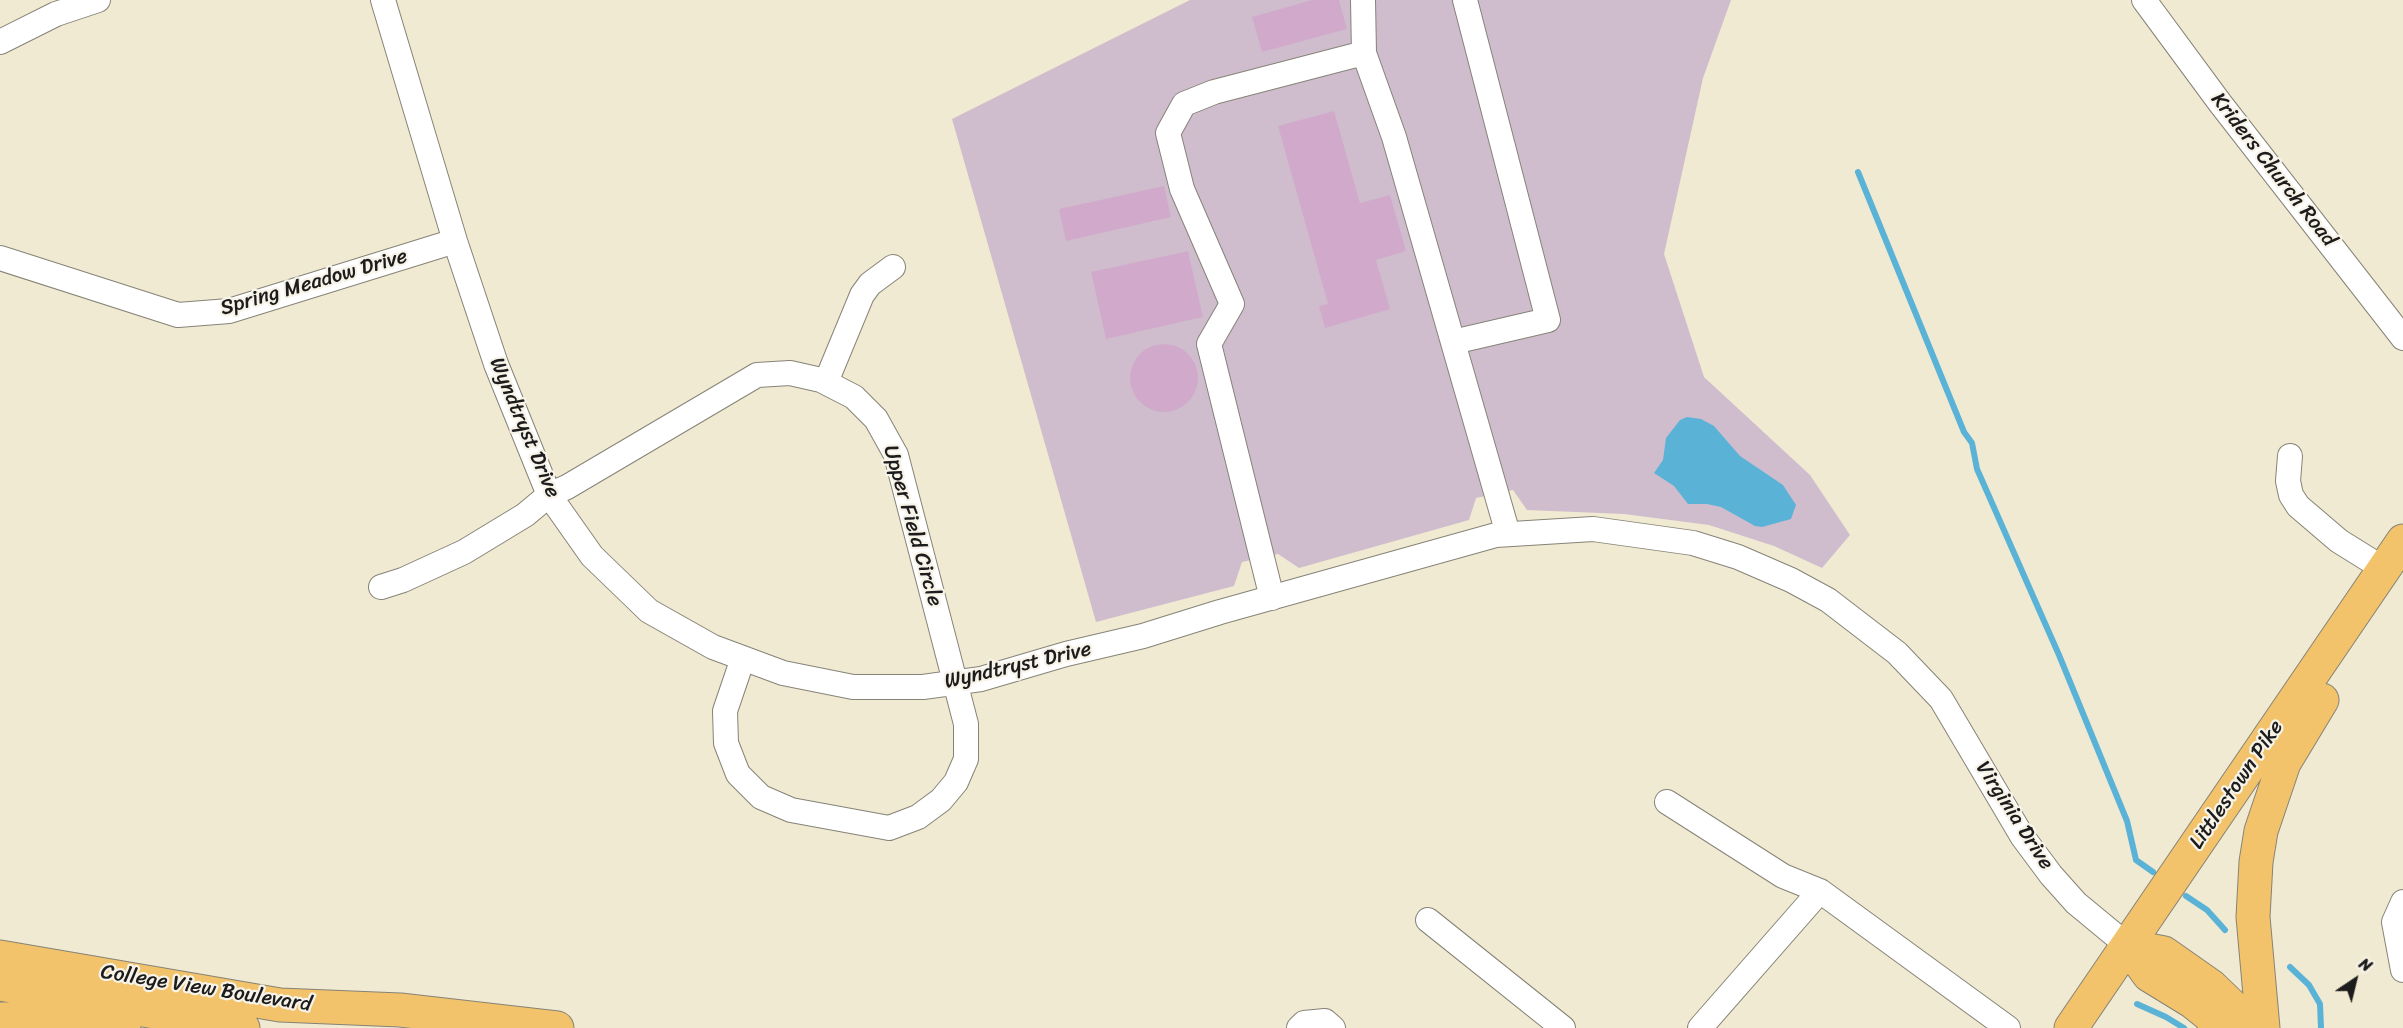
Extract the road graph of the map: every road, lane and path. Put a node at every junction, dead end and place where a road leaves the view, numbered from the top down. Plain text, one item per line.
1 (98, 0) edge
2 (383, 0) edge
3 (1363, 0) edge
4 (1466, 0) edge
5 (2144, 0) edge
6 (0, 42) edge
7 (1364, 53) junction
8 (455, 241) junction
9 (0, 258) edge
10 (893, 267) dead end
11 (2403, 338) edge
12 (1453, 342) junction
13 (826, 382) junction
14 (2290, 456) dead end
15 (549, 495) junction
16 (1508, 534) junction
17 (2403, 542) edge
18 (2384, 569) junction
19 (381, 587) dead end
20 (1272, 598) junction
21 (2353, 616) junction
22 (743, 658) junction
23 (956, 682) junction
24 (1941, 699) joint
25 (1667, 802) dead end
26 (1820, 891) junction
27 (2403, 902) edge
28 (1428, 920) dead end
29 (2128, 946) junction
30 (0, 957) edge
31 (2403, 970) edge
32 (0, 984) edge
33 (0, 1019) edge
34 (165, 1028) edge
35 (243, 1028) edge
36 (556, 1028) edge
37 (1299, 1028) edge
38 (1333, 1028) edge
39 (1563, 1028) edge
40 (1700, 1028) edge
41 (2008, 1028) edge
42 (2071, 1028) edge
43 (2220, 1028) edge
44 (2248, 1028) edge
45 (2263, 1028) edge

1 - 6 street
2 - 8 street, Wyndtryst Drive
3 - 7 street
4 - 12 street
5 - 11 street, Kriders Church Road
7 - 12 street
7 - 20 street
8 - 9 street, Spring Meadow Drive
8 - 15 street, Wyndtryst Drive
10 - 13 street
12 - 16 street
13 - 15 street, Upper Field Circle
13 - 23 street, Upper Field Circle
14 - 18 street
15 - 19 street, Upper Field Circle
15 - 22 street, Wyndtryst Drive
16 - 20 street, Wyndtryst Drive
16 - 24 street, Wyndtryst Drive
17 - 18 highway, Littlestown Pike
18 - 21 highway, Littlestown Pike
20 - 23 street, Wyndtryst Drive
21 - 29 highway, Littlestown Pike
21 - 45 highway
22 - 23 street, Wyndtryst Drive
22 - 23 street, Upper Field Circle
24 - 29 street, Virginia Drive
25 - 26 street
26 - 40 street
26 - 41 street
27 - 31 street
28 - 39 street
29 - 42 highway, Littlestown Pike
29 - 43 highway
29 - 44 highway
30 - 36 highway, College View Boulevard
32 - 35 highway, College View Boulevard
33 - 34 highway
37 - 38 street

